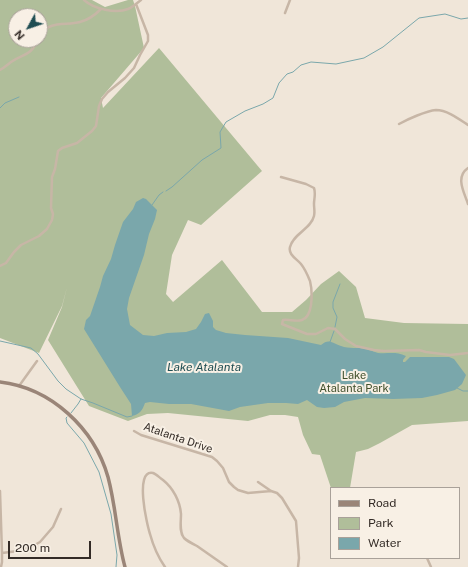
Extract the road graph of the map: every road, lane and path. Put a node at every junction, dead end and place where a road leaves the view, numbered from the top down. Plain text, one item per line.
1 (84, 0) edge
2 (141, 0) edge
3 (290, 0) edge
4 (136, 4) junction
5 (101, 9) junction
6 (285, 13) dead end
7 (48, 27) edge
8 (33, 48) edge
9 (0, 70) edge
10 (399, 124) dead end
11 (468, 125) edge
12 (468, 168) edge
13 (281, 177) dead end
14 (468, 204) edge
15 (0, 266) edge
16 (468, 353) edge
17 (37, 361) dead end
18 (0, 382) edge
19 (19, 386) junction
20 (134, 431) dead end
21 (258, 482) dead end
22 (271, 491) junction
23 (0, 492) edge
24 (61, 508) dead end
25 (2, 553) junction
26 (1, 567) edge
27 (125, 567) edge
28 (165, 567) edge
29 (227, 567) edge
30 (298, 567) edge

1 - 5 street
2 - 4 street
3 - 6 street
4 - 5 street
4 - 15 street
5 - 7 street
8 - 9 street
10 - 11 street
12 - 14 street
13 - 16 street
17 - 19 street
18 - 19 main road
19 - 27 main road
20 - 22 street, Atalanta Drive
21 - 22 street
22 - 30 street
23 - 25 street
24 - 25 street
25 - 26 street
28 - 29 street

